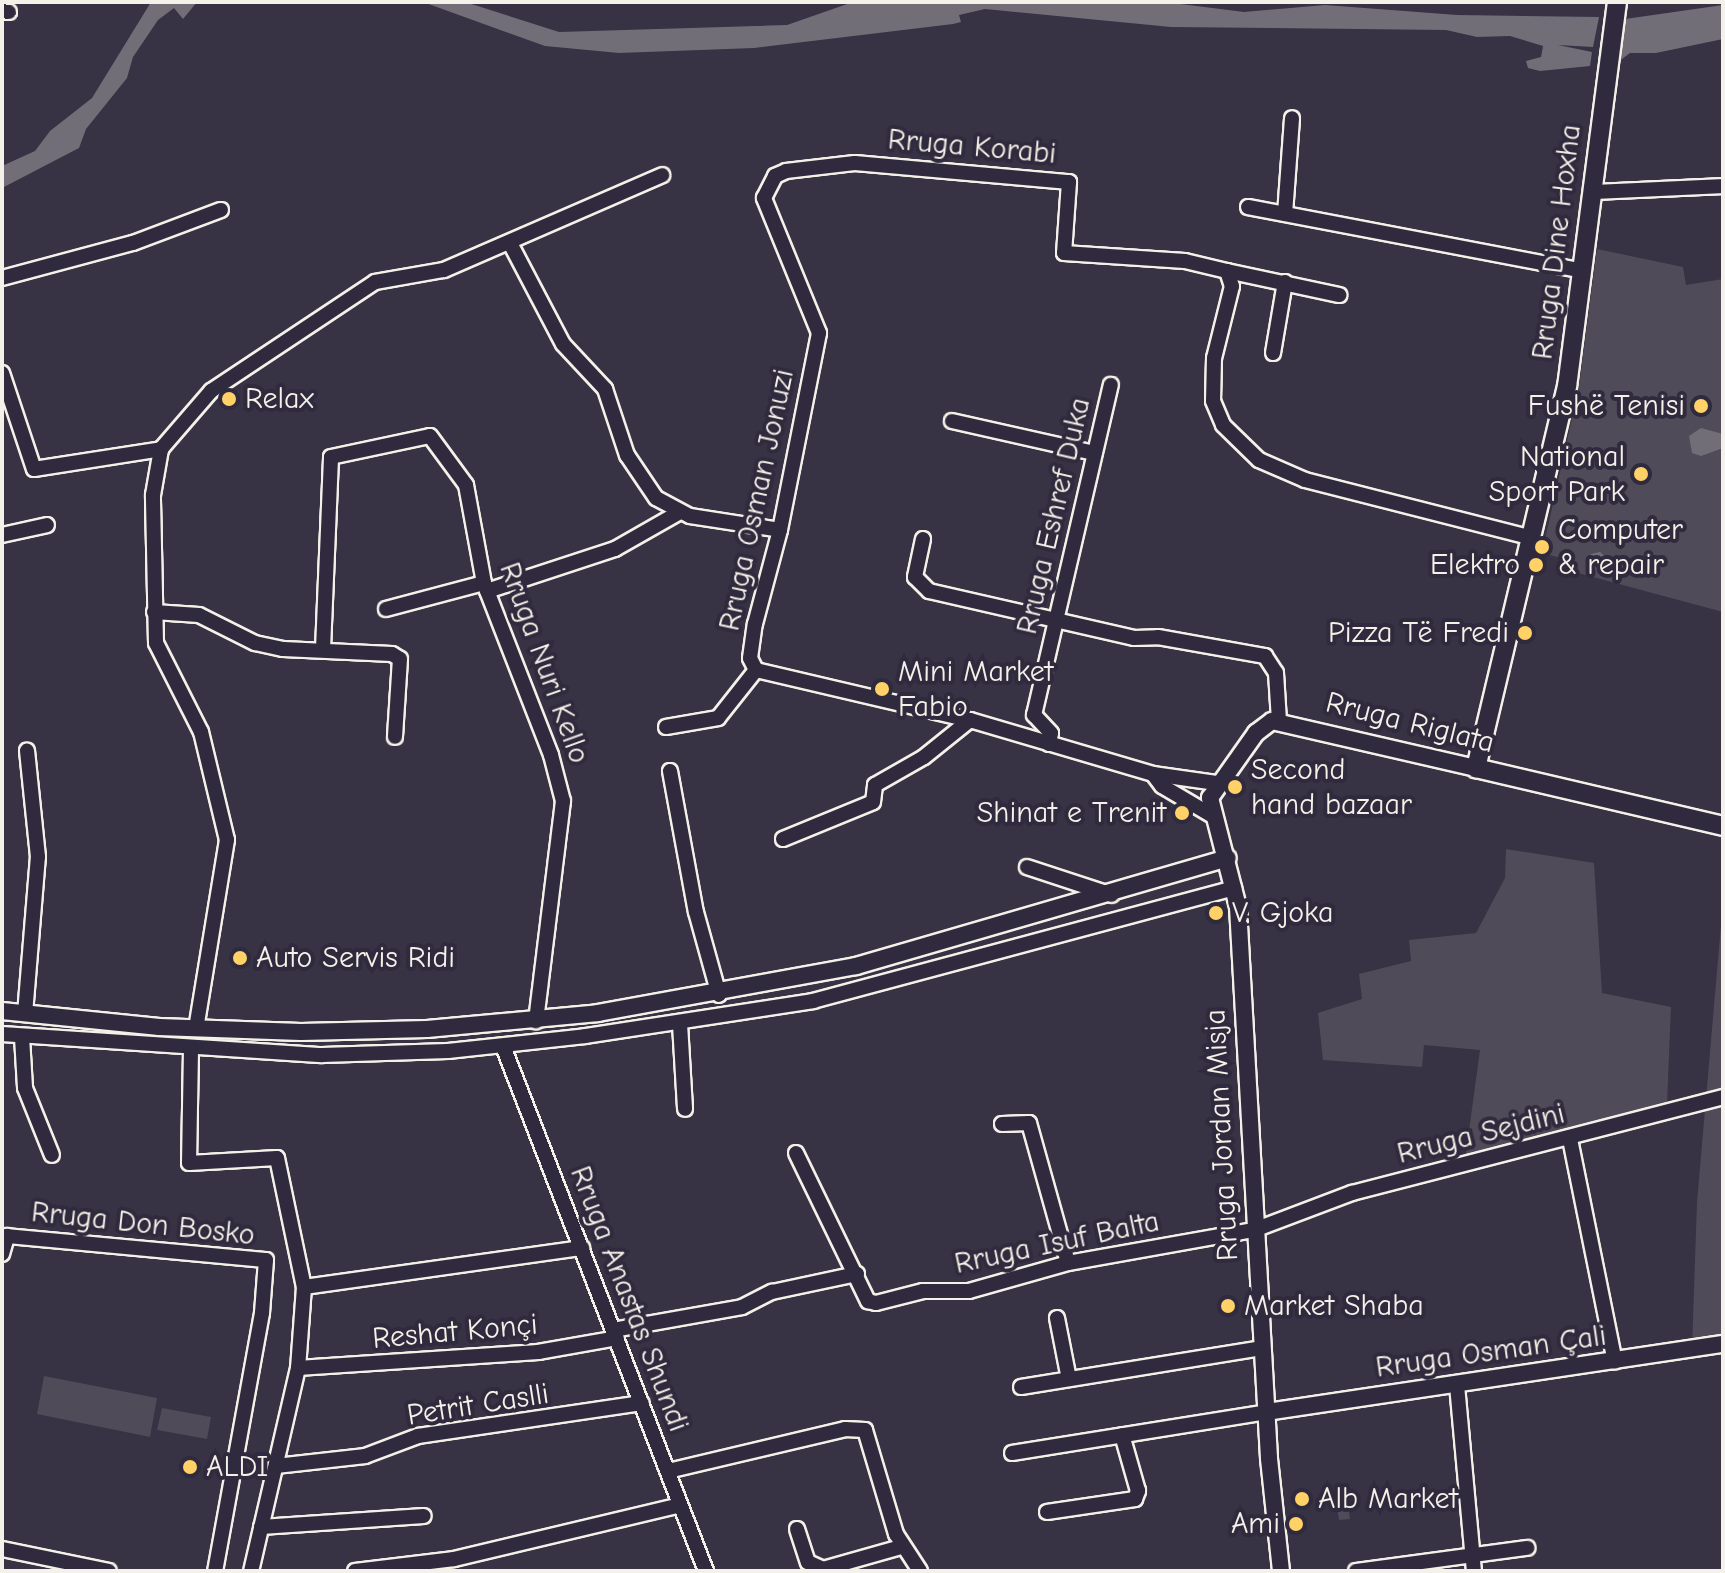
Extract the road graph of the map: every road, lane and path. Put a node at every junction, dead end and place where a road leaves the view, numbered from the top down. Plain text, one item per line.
1 (1617, 2) edge
2 (1292, 118) dead end
3 (662, 175) dead end
4 (770, 183) joint
5 (1723, 186) edge
6 (1596, 192) junction
7 (1248, 207) dead end
8 (221, 210) dead end
9 (1285, 214) junction
10 (510, 243) junction
11 (1227, 271) junction
12 (1582, 271) junction
13 (2, 278) edge
14 (1285, 282) junction
15 (1339, 295) dead end
16 (1273, 353) dead end
17 (2, 373) edge
18 (1111, 385) dead end
19 (952, 421) dead end
20 (161, 449) junction
21 (1094, 453) junction
22 (678, 513) junction
23 (47, 525) dead end
24 (780, 530) junction
25 (2, 535) edge
26 (1532, 538) junction
27 (923, 539) dead end
28 (485, 587) junction
29 (386, 609) dead end
30 (154, 612) junction
31 (1056, 620) junction
32 (323, 649) junction
33 (756, 670) junction
34 (970, 720) junction
35 (1279, 721) junction
36 (666, 727) dead end
37 (395, 737) dead end
38 (1049, 744) junction
39 (27, 751) dead end
40 (1476, 768) junction
41 (670, 771) dead end
42 (1153, 774) junction
43 (1216, 783) junction
44 (1211, 815) junction
45 (1723, 826) edge
46 (783, 839) dead end
47 (1228, 858) junction
48 (1027, 867) dead end
49 (1234, 888) junction
50 (1112, 895) junction
51 (719, 995) junction
52 (2, 1011) edge
53 (25, 1014) junction
54 (536, 1021) junction
55 (680, 1024) junction
56 (196, 1029) junction
57 (2, 1034) edge
58 (22, 1037) junction
59 (503, 1046) junction
60 (191, 1050) junction
61 (1723, 1097) edge
62 (685, 1109) dead end
63 (1002, 1124) dead end
64 (1570, 1139) junction
65 (796, 1153) dead end
66 (52, 1155) dead end
67 (1254, 1230) junction
68 (582, 1248) junction
69 (2, 1254) edge
70 (1068, 1263) junction
71 (857, 1274) junction
72 (304, 1287) junction
73 (1057, 1318) dead end
74 (615, 1334) junction
75 (1723, 1344) edge
76 (1263, 1348) junction
77 (1615, 1362) junction
78 (298, 1368) junction
79 (1069, 1379) junction
80 (1457, 1385) junction
81 (1021, 1387) dead end
82 (642, 1403) junction
83 (1267, 1412) junction
84 (1122, 1435) junction
85 (1012, 1453) dead end
86 (276, 1466) junction
87 (668, 1471) junction
88 (680, 1505) junction
89 (1047, 1512) dead end
90 (424, 1516) dead end
91 (261, 1527) junction
92 (797, 1529) dead end
93 (901, 1547) junction
94 (1527, 1548) dead end
95 (2, 1549) edge
96 (1471, 1555) junction
97 (109, 1571) edge
98 (215, 1571) edge
99 (251, 1571) edge
100 (355, 1571) edge
101 (706, 1571) edge
102 (920, 1571) edge
103 (1281, 1571) edge
104 (1356, 1571) edge
105 (1474, 1571) edge

1 - 6 main road, Rruga Dine Hoxha
2 - 9 street
3 - 10 street
4 - 11 street, Rruga Korabi
4 - 24 street, Rruga Osman Jonuzi
5 - 6 street
6 - 12 main road, Rruga Dine Hoxha
7 - 9 street
8 - 13 street
9 - 12 street
10 - 20 street
10 - 22 street
11 - 14 street
11 - 26 street
12 - 26 main road, Rruga Dine Hoxha
14 - 15 street
14 - 16 street
17 - 20 street
18 - 21 street, Rruga Eshref Duka
19 - 21 street
20 - 30 street
21 - 31 street, Rruga Eshref Duka
22 - 24 street
22 - 28 street
23 - 25 street
24 - 33 street, Rruga Osman Jonuzi
26 - 40 main road, Rruga Dine Hoxha
27 - 31 street
28 - 29 street
28 - 32 street, Rruga Nuri Kello
28 - 54 street, Rruga Nuri Kello
30 - 32 street
30 - 56 street
31 - 35 street
31 - 38 street, Rruga Eshref Duka
32 - 37 street
33 - 34 street, Rruga Osman Jonuzi
33 - 36 street
34 - 38 street, Rruga Osman Jonuzi
34 - 46 street
35 - 40 street, Rruga Riglata
35 - 43 street, Rruga Riglata
38 - 42 street, Rruga Osman Jonuzi
39 - 53 street
40 - 45 main road, Rruga Riglata
41 - 51 street
42 - 43 street, Rruga Osman Jonuzi
42 - 44 street, Rruga Osman Jonuzi
43 - 44 street
44 - 47 street
47 - 49 street
47 - 50 street
48 - 50 street
49 - 55 street
49 - 67 street, Rruga Jordan Misja
50 - 51 street
51 - 54 street
52 - 53 street
53 - 56 street
54 - 56 street
55 - 59 street
55 - 62 street
57 - 58 street
58 - 60 street
58 - 66 street
59 - 60 street
59 - 68 street, Rruga Anastas Shundi
60 - 72 street
61 - 64 street, Rruga Sejdini
63 - 70 street
64 - 67 street, Rruga Sejdini
64 - 77 street
65 - 71 street
67 - 70 street, Rruga Isuf Balta
67 - 76 street, Rruga Jordan Misja
68 - 72 street
68 - 74 street, Rruga Anastas Shundi
69 - 98 street, Rruga Don Bosko
70 - 71 street, Rruga Isuf Balta
71 - 74 street
72 - 78 street
73 - 79 street
74 - 78 street, Reshat Konçi
74 - 82 street, Rruga Anastas Shundi
75 - 77 street, Rruga Osman Çali
76 - 79 street
76 - 83 street, Rruga Jordan Misja
77 - 80 street, Rruga Osman Çali
78 - 86 street
79 - 81 street
80 - 83 street, Rruga Osman Çali
80 - 96 street
82 - 86 street, Petrit Caslli
82 - 87 street, Rruga Anastas Shundi
83 - 84 street
83 - 103 street, Rruga Jordan Misja
84 - 85 street
84 - 89 street
86 - 91 street
87 - 88 street, Rruga Anastas Shundi
87 - 93 street
88 - 100 street
88 - 101 street, Rruga Anastas Shundi
90 - 91 street
91 - 99 street
92 - 93 street
93 - 102 street
94 - 96 street
95 - 97 street
96 - 104 street
96 - 105 street

